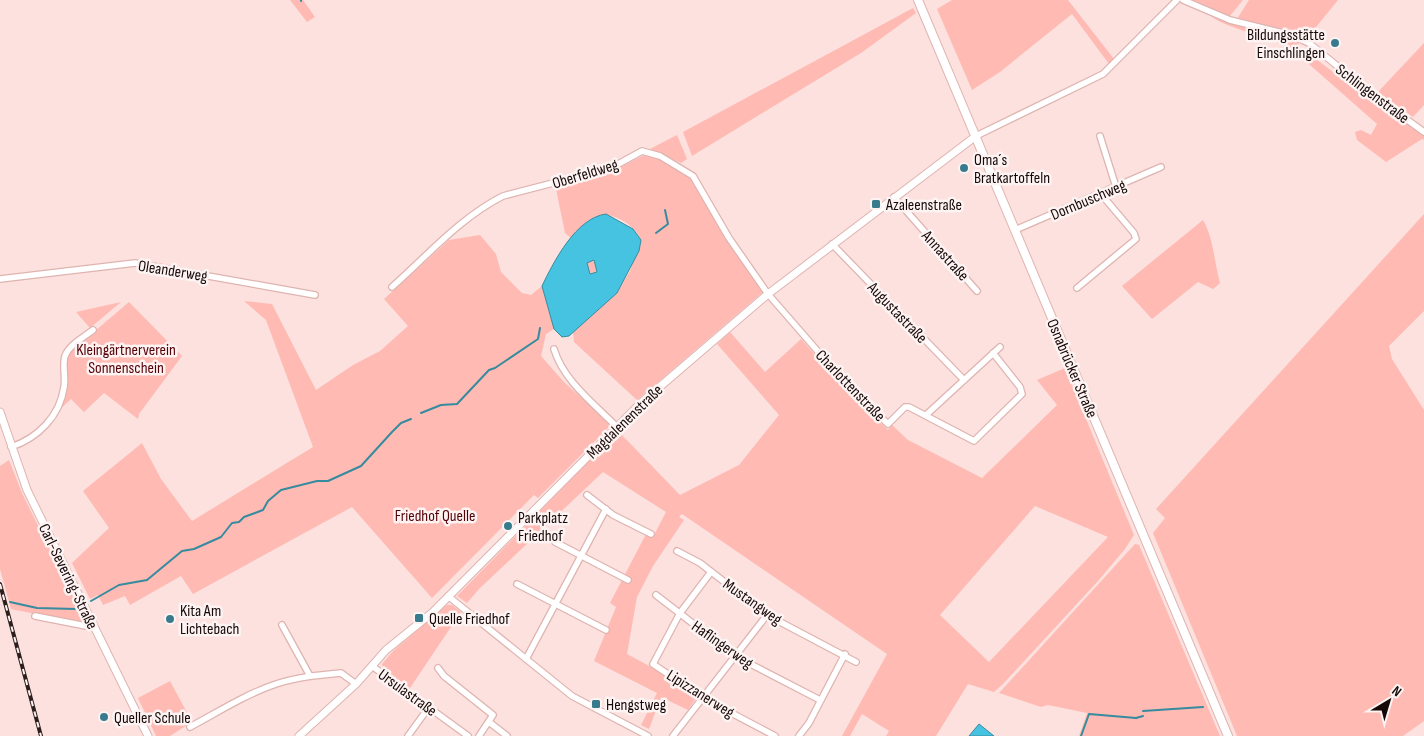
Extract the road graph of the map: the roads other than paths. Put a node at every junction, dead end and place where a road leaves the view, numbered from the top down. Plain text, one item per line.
1 (918, 0) edge
2 (1176, 0) edge
3 (1183, 0) edge
4 (1424, 132) edge
5 (976, 136) junction
6 (1100, 136) dead end
7 (1160, 167) dead end
8 (1116, 188) junction
9 (1101, 194) junction
10 (894, 197) junction
11 (1015, 230) junction
12 (832, 244) junction
13 (0, 279) edge
14 (392, 287) dead end
15 (1078, 288) dead end
16 (978, 290) dead end
17 (768, 294) junction
18 (315, 295) dead end
19 (93, 330) dead end
20 (1000, 347) dead end
21 (554, 349) dead end
22 (993, 353) junction
23 (964, 380) junction
24 (0, 412) edge
25 (926, 415) junction
26 (616, 426) junction
27 (11, 447) junction
28 (587, 494) dead end
29 (606, 509) junction
30 (650, 534) dead end
31 (555, 542) dead end
32 (677, 551) dead end
33 (580, 556) junction
34 (711, 572) junction
35 (628, 580) dead end
36 (517, 584) dead end
37 (656, 595) dead end
38 (448, 596) junction
39 (556, 604) junction
40 (680, 613) junction
41 (766, 615) junction
42 (35, 616) dead end
43 (92, 624) junction
44 (282, 625) dead end
45 (606, 630) dead end
46 (845, 654) junction
47 (735, 656) junction
48 (526, 659) junction
49 (856, 662) dead end
50 (372, 666) junction
51 (438, 668) dead end
52 (310, 676) junction
53 (356, 684) junction
54 (703, 698) junction
55 (820, 700) junction
56 (429, 707) junction
57 (489, 722) junction
58 (190, 727) dead end
59 (148, 736) edge
60 (299, 736) edge
61 (408, 736) edge
62 (468, 736) edge
63 (479, 736) edge
64 (507, 736) edge
65 (648, 736) edge
66 (673, 736) edge
67 (775, 736) edge
68 (799, 736) edge
69 (1228, 736) edge

1 - 5 main road, Osnabrücker Straße
2 - 5 street
3 - 4 street, Schlingenstraße
5 - 10 street, Magdalenenstraße
5 - 11 main road, Osnabrücker Straße
6 - 8 street
7 - 8 street, Dornbuschweg
8 - 9 street, Dornbuschweg
9 - 11 street, Dornbuschweg
9 - 15 street
10 - 12 street, Magdalenenstraße
10 - 16 street, Annastraße
11 - 69 main road, Osnabrücker Straße
12 - 17 street, Magdalenenstraße
12 - 23 street, Augustastraße
13 - 18 street, Oleanderweg
14 - 17 street, Oberfeldweg
17 - 25 street, Charlottenstraße
17 - 26 street, Magdalenenstraße
19 - 27 street
20 - 22 street
21 - 26 street
22 - 23 street
22 - 25 street, Charlottenstraße
23 - 25 street
24 - 27 street, Carl-Severing-Straße
26 - 38 street, Magdalenenstraße
27 - 43 street, Carl-Severing-Straße
28 - 29 street
29 - 30 street
29 - 33 street
31 - 33 street
32 - 34 street, Mustangweg
33 - 35 street
33 - 39 street
34 - 40 street
34 - 41 street, Mustangweg
36 - 39 street
37 - 40 street, Haflingerweg
38 - 48 street
38 - 50 street, Magdalenenstraße
39 - 45 street
39 - 48 street
40 - 47 street, Haflingerweg
40 - 54 street, Lipizzanerweg
41 - 46 street, Mustangweg
41 - 47 street
42 - 43 street
43 - 59 street, Carl-Severing-Straße
44 - 52 street
46 - 49 street, Mustangweg
46 - 55 street
47 - 54 street
47 - 55 street, Haflingerweg
48 - 65 street
50 - 53 street, Magdalenenstraße
50 - 56 street, Ursulastraße
51 - 57 street
52 - 53 street
52 - 58 street
53 - 60 street, Magdalenenstraße
54 - 66 street
54 - 67 street, Lipizzanerweg
55 - 68 street
56 - 61 street
56 - 62 street, Ursulastraße
57 - 63 street
57 - 64 street

